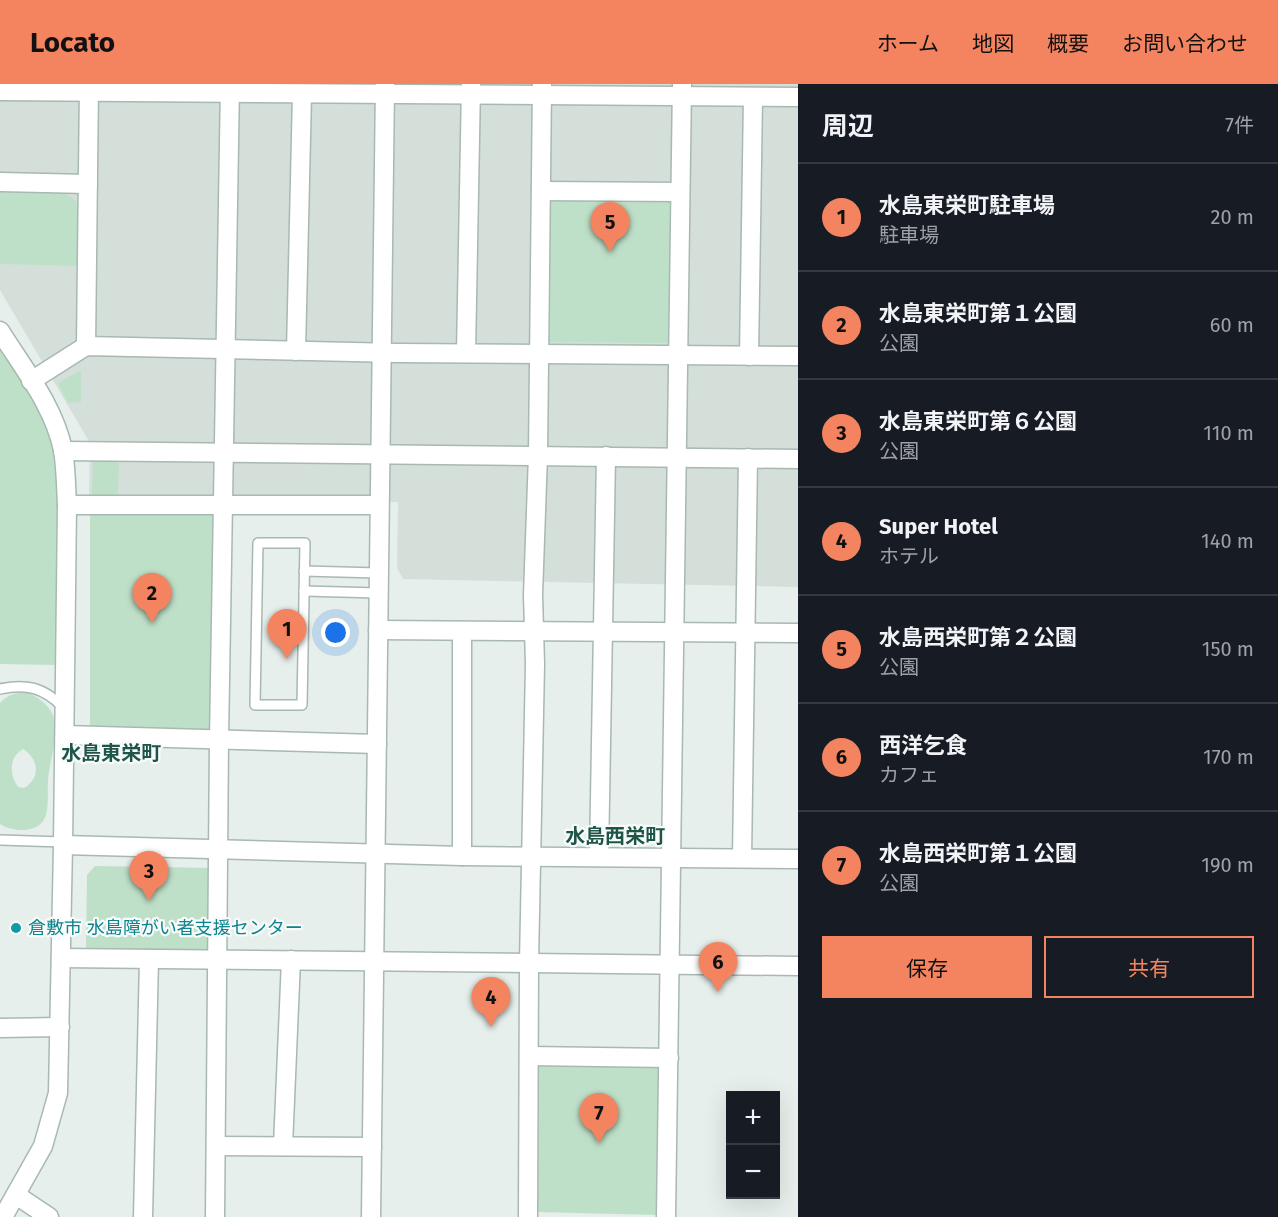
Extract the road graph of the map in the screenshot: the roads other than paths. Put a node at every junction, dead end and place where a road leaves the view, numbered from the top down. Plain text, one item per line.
1 (89, 88) edge
2 (230, 89) edge
3 (385, 89) edge
4 (471, 90) edge
5 (542, 90) edge
6 (0, 91) edge
7 (682, 91) edge
8 (302, 94) junction
9 (753, 97) junction
10 (798, 97) edge
11 (0, 182) edge
12 (88, 184) junction
13 (541, 191) junction
14 (680, 192) junction
15 (0, 331) edge
16 (86, 346) junction
17 (226, 349) junction
18 (296, 351) junction
19 (381, 353) junction
20 (466, 353) junction
21 (539, 354) junction
22 (678, 355) junction
23 (749, 356) junction
24 (798, 356) edge
25 (31, 381) junction
26 (63, 451) junction
27 (225, 453) junction
28 (379, 454) junction
29 (538, 455) junction
30 (606, 456) junction
31 (677, 457) junction
32 (748, 458) junction
33 (798, 459) edge
34 (67, 505) junction
35 (225, 505) junction
36 (379, 505) junction
37 (304, 572) junction
38 (378, 573) junction
39 (304, 591) junction
40 (378, 593) junction
41 (378, 630) junction
42 (462, 631) junction
43 (535, 632) junction
44 (604, 632) junction
45 (675, 632) junction
46 (744, 633) junction
47 (798, 633) edge
48 (0, 689) edge
49 (65, 709) junction
50 (65, 735) junction
51 (219, 740) junction
52 (376, 744) junction
53 (0, 840) edge
54 (63, 844) junction
55 (219, 850) junction
56 (375, 854) junction
57 (462, 856) junction
58 (531, 856) junction
59 (599, 857) junction
60 (672, 858) junction
61 (742, 858) junction
62 (798, 859) edge
63 (61, 958) junction
64 (149, 959) junction
65 (218, 960) junction
66 (291, 960) junction
67 (374, 962) junction
68 (529, 963) junction
69 (671, 965) junction
70 (798, 966) edge
71 (60, 1027) junction
72 (0, 1028) edge
73 (529, 1056) junction
74 (669, 1058) junction
75 (216, 1146) junction
76 (283, 1146) junction
77 (372, 1147) junction
78 (16, 1196) junction
79 (3, 1217) edge
80 (49, 1217) edge
81 (143, 1217) edge
82 (215, 1217) edge
83 (371, 1217) edge
84 (528, 1217) edge
85 (666, 1217) edge

1 - 2 street
1 - 6 street
1 - 12 street
2 - 8 street
2 - 17 street
3 - 4 street
3 - 8 street
3 - 19 street
4 - 5 street
4 - 20 street
5 - 7 street
5 - 13 street
7 - 9 street
7 - 14 street
8 - 18 street
9 - 10 street
9 - 23 street
11 - 12 street
12 - 16 street
13 - 14 street
13 - 21 street
14 - 22 street
15 - 25 street
16 - 17 street
16 - 25 street
17 - 18 street
17 - 27 street
18 - 19 street
19 - 20 street
19 - 28 street
20 - 21 street
21 - 22 street
21 - 29 street
22 - 23 street
22 - 31 street
23 - 24 street
25 - 26 street
26 - 27 street
26 - 34 street
27 - 28 street
27 - 35 street
28 - 29 street
28 - 36 street
29 - 30 street
29 - 43 street
30 - 31 street
30 - 44 street
31 - 32 street
31 - 45 street
32 - 33 street
32 - 46 street
34 - 35 street
34 - 49 street
35 - 36 street
35 - 51 street
36 - 38 street
37 - 38 lane
37 - 39 lane
37 - 39 lane
38 - 40 street
39 - 40 lane
40 - 41 street
41 - 42 street
41 - 52 street
42 - 43 street
42 - 57 street
43 - 44 street
43 - 58 street
44 - 45 street
44 - 59 street
45 - 46 street
45 - 60 street
46 - 47 street
46 - 61 street
48 - 49 lane
49 - 50 street
50 - 51 street
50 - 54 street
51 - 52 street
51 - 55 street
52 - 56 street
53 - 54 lane
54 - 55 street
54 - 63 street
55 - 56 street
55 - 65 street
56 - 57 street
56 - 67 street
57 - 58 street
58 - 59 street
58 - 68 street
59 - 60 street
60 - 61 street
60 - 69 street
61 - 62 street
63 - 64 street
63 - 71 street
64 - 65 street
64 - 81 street
65 - 66 street
65 - 75 street
66 - 67 street
66 - 76 street
67 - 68 street
67 - 77 street
68 - 69 street
68 - 73 street
69 - 70 street
69 - 74 street
71 - 72 street
71 - 78 street
73 - 74 street
73 - 84 street
74 - 85 street
75 - 76 street
75 - 82 street
76 - 77 street
77 - 83 street
78 - 79 street
78 - 80 street

